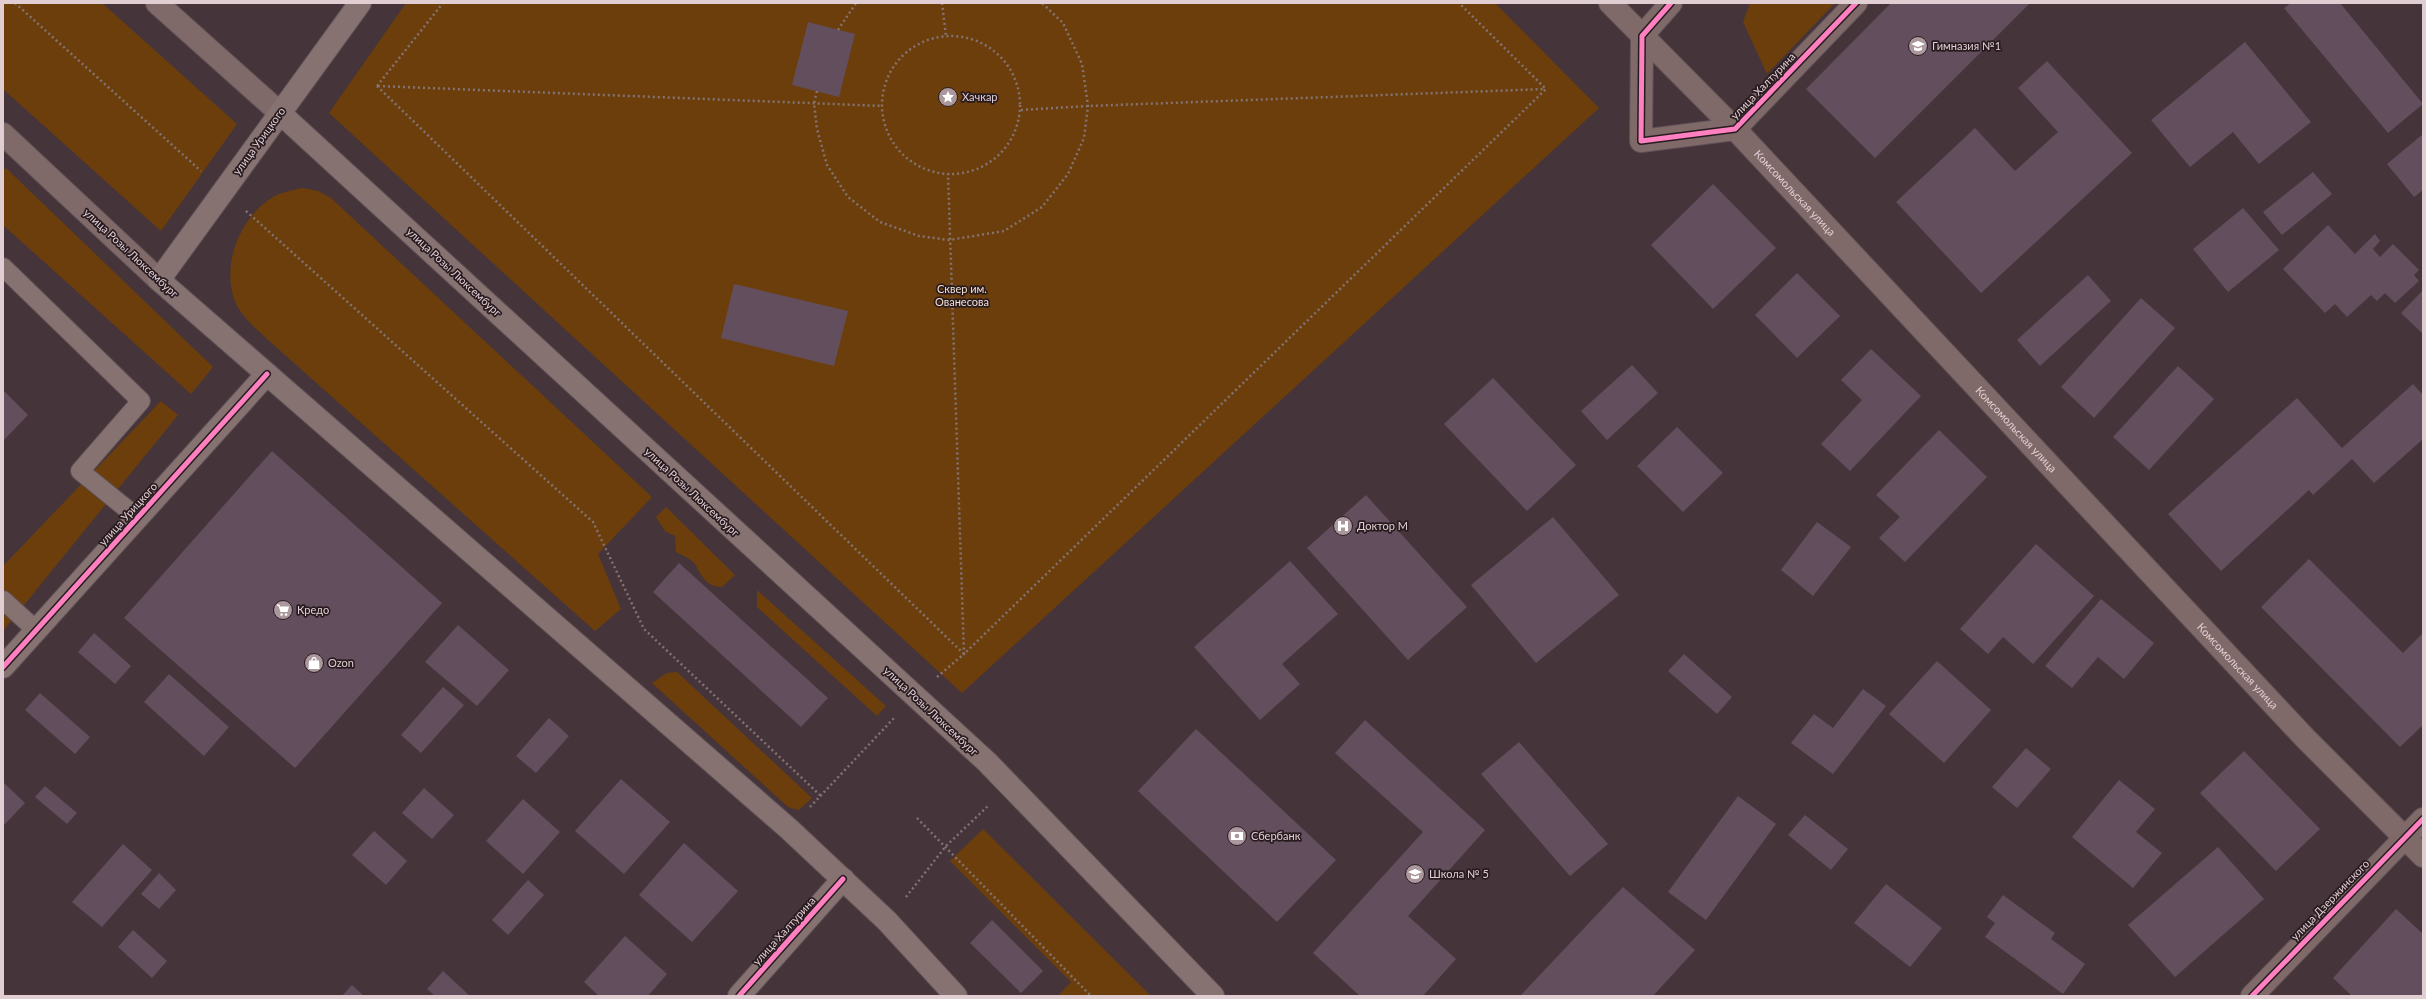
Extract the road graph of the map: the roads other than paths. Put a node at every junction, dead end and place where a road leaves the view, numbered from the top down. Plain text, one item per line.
1 (157, 3) edge
2 (360, 3) edge
3 (1610, 3) edge
4 (1671, 3) edge
5 (1856, 3) edge
6 (1642, 36) junction
7 (280, 113) junction
8 (1735, 129) junction
9 (4, 136) edge
10 (3, 267) edge
11 (159, 280) junction
12 (268, 374) junction
13 (138, 518) junction
14 (3, 600) edge
15 (36, 630) junction
16 (3, 667) edge
17 (2423, 819) edge
18 (2404, 838) junction
19 (2423, 856) edge
20 (843, 879) junction
21 (739, 996) edge
22 (956, 996) edge
23 (1213, 996) edge
24 (2252, 996) edge

1 - 7 main road, улица Розы Люксембург
2 - 7 main road, улица Урицкого
3 - 6 main road, Комсомольская улица
4 - 6 main road
5 - 8 main road, улица Халтурина
6 - 8 main road, Комсомольская улица
6 - 8 main road, улица Халтурина
7 - 11 main road, улица Урицкого
7 - 23 main road, улица Розы Люксембург
8 - 18 main road, Комсомольская улица
9 - 11 main road, улица Розы Люксембург
10 - 13 lane
11 - 12 main road, улица Розы Люксембург
12 - 13 street, улица Урицкого
12 - 20 main road, улица Розы Люксембург
13 - 15 street, улица Урицкого
14 - 15 lane
15 - 16 street, улица Урицкого
17 - 18 main road, улица Дзержинского
18 - 19 main road, Комсомольская улица
18 - 24 main road, улица Дзержинского
20 - 21 street, улица Халтурина
20 - 22 main road, улица Розы Люксембург

